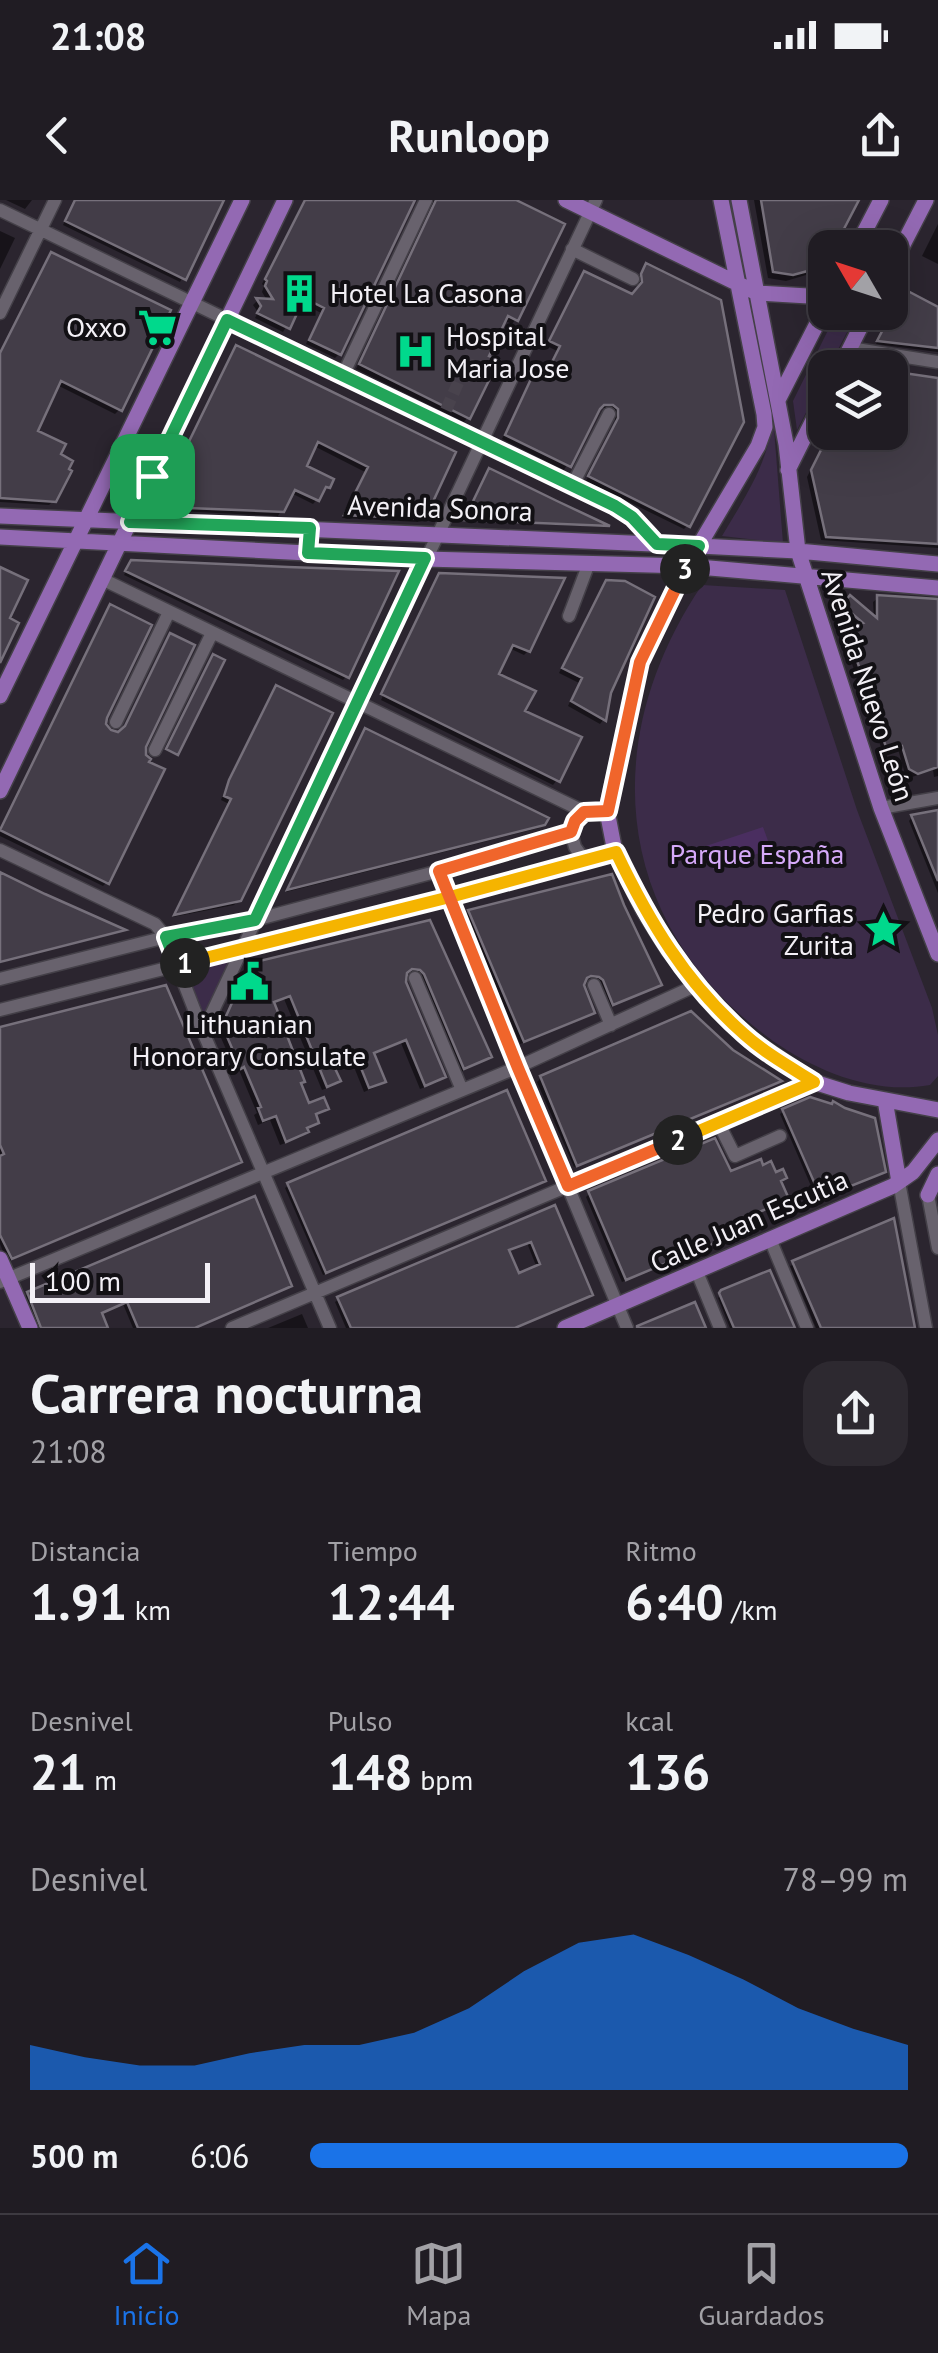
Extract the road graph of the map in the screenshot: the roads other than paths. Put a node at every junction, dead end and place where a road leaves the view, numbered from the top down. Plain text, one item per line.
1 (55, 200) edge
2 (242, 200) edge
3 (285, 200) edge
4 (426, 200) edge
5 (566, 200) edge
6 (722, 200) edge
7 (739, 200) edge
8 (881, 200) edge
9 (926, 200) edge
10 (592, 206) edge
11 (0, 210) edge
12 (40, 230) junction
13 (865, 230) edge
14 (908, 235) edge
15 (572, 249) junction
16 (633, 279) dead end
17 (737, 283) junction
18 (757, 293) junction
19 (808, 296) edge
20 (192, 303) junction
21 (0, 313) edge
22 (227, 320) junction
23 (814, 330) edge
24 (859, 330) edge
25 (850, 348) joint
26 (938, 362) edge
27 (342, 375) junction
28 (494, 375) tunnel mouth
29 (509, 382) junction
30 (778, 400) junction
31 (609, 414) dead end
32 (808, 430) edge
33 (481, 442) junction
34 (788, 470) junction
35 (572, 486) junction
36 (0, 516) edge
37 (86, 520) junction
38 (130, 522) junction
39 (310, 528) junction
40 (438, 533) junction
41 (0, 537) edge
42 (537, 538) junction
43 (76, 540) junction
44 (120, 542) junction
45 (615, 542) junction
46 (657, 544) junction
47 (699, 546) junction
48 (798, 551) junction
49 (308, 553) junction
50 (425, 558) junction
51 (537, 562) junction
52 (589, 563) junction
53 (614, 564) junction
54 (938, 564) edge
55 (687, 566) junction
56 (806, 576) junction
57 (102, 578) junction
58 (938, 588) edge
59 (169, 612) junction
60 (569, 616) dead end
61 (212, 633) junction
62 (0, 696) edge
63 (357, 703) junction
64 (116, 722) dead end
65 (155, 750) dead end
66 (0, 790) edge
67 (938, 798) edge
68 (881, 808) junction
69 (608, 811) junction
70 (584, 812) junction
71 (571, 832) junction
72 (0, 850) edge
73 (616, 852) junction
74 (591, 859) junction
75 (439, 871) junction
76 (450, 897) junction
77 (255, 920) junction
78 (166, 937) junction
79 (242, 948) junction
80 (937, 950) edge
81 (177, 965) junction
82 (415, 978) dead end
83 (0, 979) edge
84 (594, 984) dead end
85 (697, 985) junction
86 (0, 1010) edge
87 (611, 1025) junction
88 (204, 1032) junction
89 (518, 1068) junction
90 (814, 1082) junction
91 (462, 1090) junction
92 (885, 1100) junction
93 (938, 1110) edge
94 (718, 1122) junction
95 (780, 1136) dead end
96 (937, 1145) edge
97 (264, 1174) junction
98 (899, 1182) junction
99 (934, 1182) edge
100 (568, 1186) junction
101 (932, 1218) junction
102 (906, 1224) junction
103 (770, 1239) junction
104 (938, 1248) edge
105 (0, 1259) edge
106 (697, 1272) junction
107 (4, 1280) edge
108 (315, 1293) junction
109 (618, 1306) junction
110 (30, 1328) edge
111 (232, 1328) edge
112 (330, 1328) edge
113 (565, 1328) edge
114 (627, 1328) edge
115 (720, 1328) edge
116 (808, 1328) edge
117 (926, 1328) edge

1 - 12 street
2 - 20 main road
3 - 22 main road
4 - 27 street
5 - 10 main road
6 - 17 main road
7 - 18 main road, Avenida Nuevo León
8 - 13 main road
9 - 14 main road
10 - 15 street
10 - 17 main road
11 - 12 street
12 - 20 street
12 - 21 street
15 - 16 street
15 - 29 street
17 - 18 main road
17 - 47 main road
18 - 19 main road
18 - 30 main road, Avenida Nuevo León
20 - 22 street
20 - 37 main road
22 - 27 street
22 - 38 main road
23 - 30 main road
24 - 25 main road
25 - 26 street
27 - 33 street
28 - 29 street
29 - 33 street
30 - 34 main road, Avenida Nuevo León
31 - 35 street
32 - 34 main road
33 - 35 street
33 - 40 street
34 - 48 main road, Avenida Nuevo León
35 - 46 street
36 - 37 main road, Avenida Sonora
37 - 38 main road, Avenida Sonora
37 - 43 main road
38 - 39 main road, Avenida Sonora
38 - 44 main road
39 - 40 main road, Avenida Sonora
39 - 49 main road
40 - 42 main road, Avenida Sonora
40 - 50 street
41 - 43 main road, Avenida Sonora
42 - 45 main road, Avenida Sonora
42 - 51 main road
43 - 44 main road, Avenida Sonora
43 - 62 main road
44 - 49 main road, Avenida Sonora
44 - 57 main road
45 - 46 main road, Avenida Sonora
45 - 53 main road
46 - 47 main road, Avenida Sonora
47 - 48 main road, Avenida Sonora
47 - 55 main road
48 - 54 main road, Avenida Sonora
48 - 56 main road, Avenida Nuevo León
49 - 50 main road, Avenida Sonora
50 - 51 main road, Avenida Sonora
50 - 63 street
51 - 52 main road, Avenida Sonora
52 - 53 main road, Avenida Sonora
52 - 60 street
53 - 55 main road, Avenida Sonora
55 - 56 main road, Avenida Sonora
55 - 69 main road
56 - 58 main road, Avenida Sonora
56 - 68 main road, Avenida Nuevo León
57 - 59 street
57 - 66 main road
59 - 61 street
59 - 64 street
61 - 63 street
61 - 65 street
63 - 70 street
63 - 77 street
67 - 68 street
68 - 80 main road, Avenida Nuevo León
69 - 70 street
69 - 73 main road
70 - 71 street
71 - 74 street
71 - 75 street
72 - 78 street
73 - 74 street
73 - 85 main road
74 - 76 street
75 - 76 street
75 - 77 street
76 - 79 street
76 - 89 street
77 - 78 street
77 - 79 street
78 - 81 street
78 - 83 street
79 - 81 street
79 - 88 street
81 - 86 street
81 - 88 street
82 - 91 street
84 - 87 street
85 - 87 street
85 - 90 main road
87 - 89 street
88 - 97 street
89 - 91 street
89 - 100 street
90 - 92 main road
90 - 94 street
91 - 97 street
92 - 93 main road
92 - 98 main road
94 - 95 street
94 - 100 street
96 - 98 main road, Calle Juan Escutia
97 - 107 street
97 - 108 street
98 - 102 street
98 - 103 main road, Calle Juan Escutia
99 - 101 street
100 - 108 street
100 - 109 street
101 - 102 street
101 - 104 street
102 - 117 street
103 - 106 main road, Calle Juan Escutia
103 - 116 street
105 - 107 main road
106 - 109 main road, Calle Juan Escutia
106 - 115 street
107 - 110 main road
108 - 111 street
108 - 112 street
109 - 113 main road, Calle Juan Escutia
109 - 114 street

